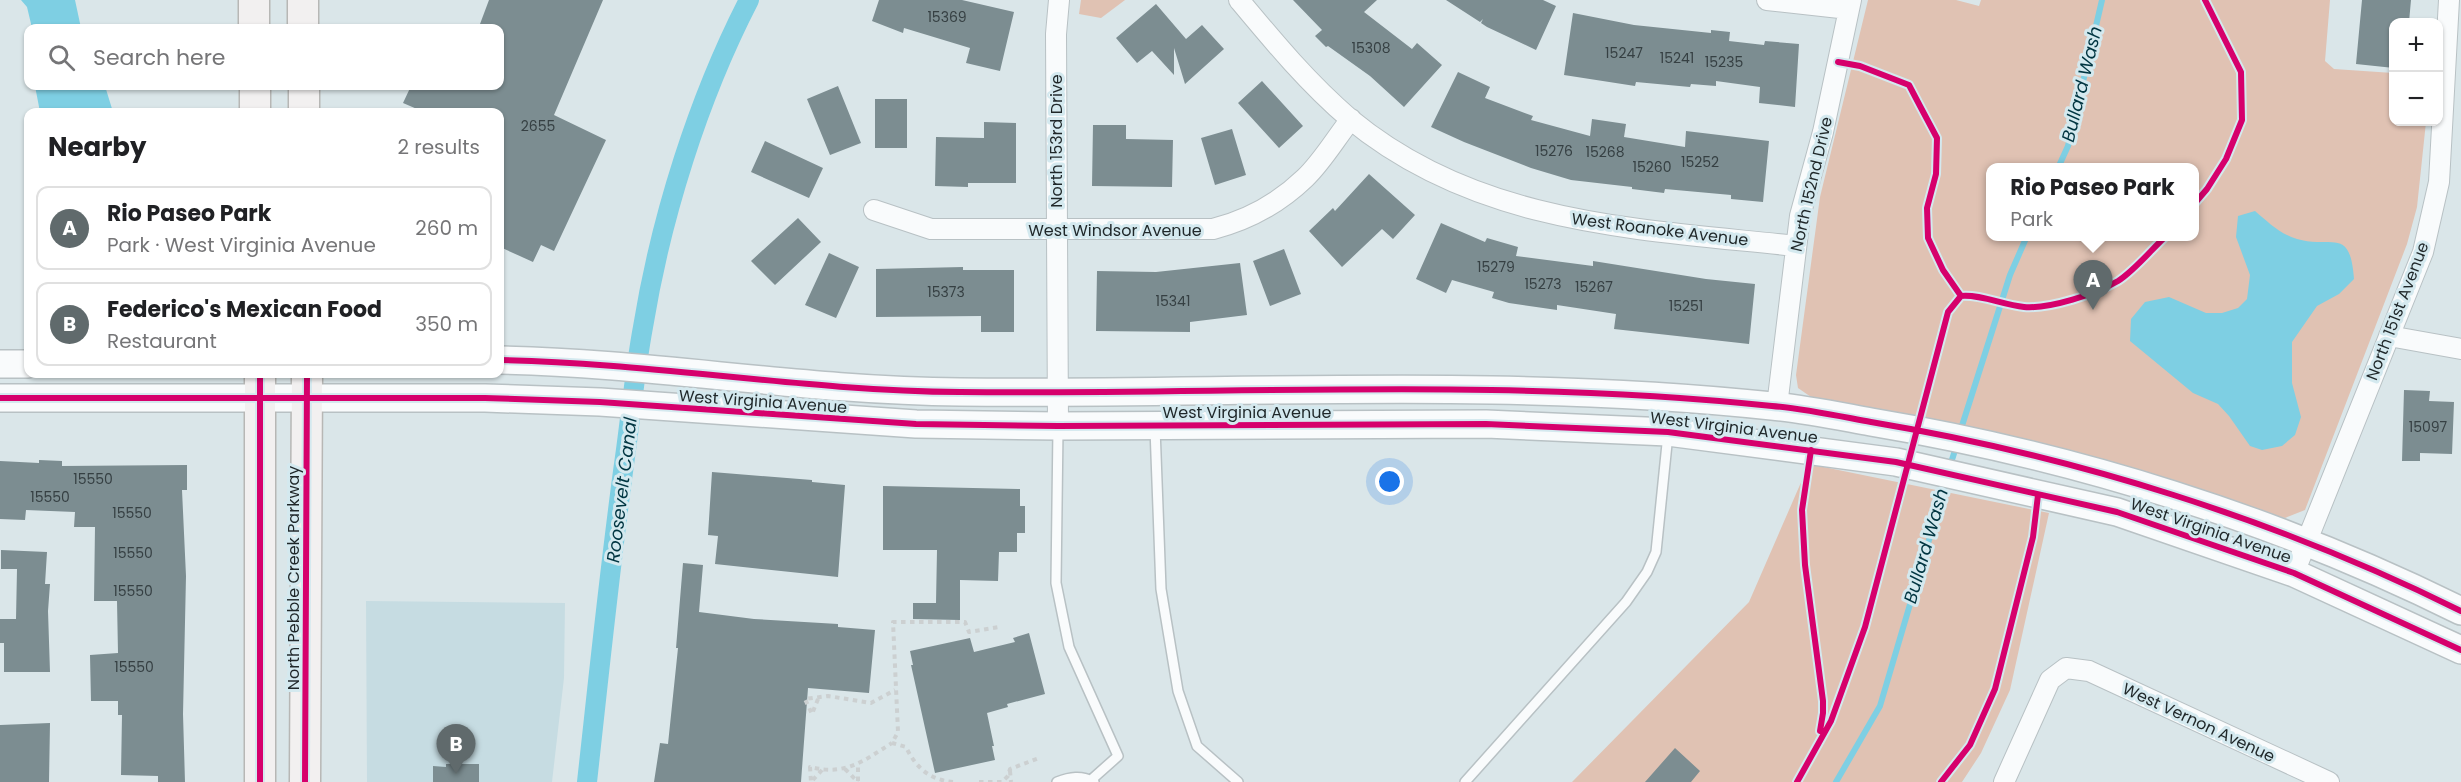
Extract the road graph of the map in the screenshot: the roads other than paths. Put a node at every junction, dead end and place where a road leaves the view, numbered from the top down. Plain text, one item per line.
1 (254, 0) edge
2 (303, 0) edge
3 (1059, 0) edge
4 (1239, 0) edge
5 (1767, 0) edge
6 (2449, 0) edge
7 (1850, 5) edge
8 (254, 24) edge
9 (303, 24) edge
10 (255, 90) edge
11 (304, 90) edge
12 (2452, 94) edge
13 (255, 108) edge
14 (304, 108) edge
15 (1351, 119) junction
16 (874, 210) dead end
17 (1056, 230) junction
18 (1796, 246) junction
19 (2389, 336) junction
20 (2461, 349) edge
21 (504, 360) edge
22 (0, 364) edge
23 (24, 364) edge
24 (260, 386) edge
25 (307, 386) edge
26 (1058, 393) junction
27 (0, 398) edge
28 (1777, 406) junction
29 (1058, 426) junction
30 (1155, 426) junction
31 (1668, 432) junction
32 (2306, 543) junction
33 (2294, 573) junction
34 (2461, 611) edge
35 (2461, 650) edge
36 (1093, 781) edge
37 (260, 782) edge
38 (305, 782) edge
39 (1057, 782) edge
40 (1238, 782) edge
41 (1466, 782) edge
42 (2004, 782) edge
43 (2329, 782) edge

1 - 8 main road
2 - 9 main road
3 - 17 street, North 153rd Drive
4 - 15 street, West Roanoke Avenue
5 - 7 street
6 - 12 street, North 151st Avenue
7 - 18 street, North 152nd Drive
10 - 13 main road
11 - 14 main road
12 - 19 street, North 151st Avenue
15 - 17 street, West Windsor Avenue
15 - 18 street, West Roanoke Avenue
16 - 17 street, West Windsor Avenue
17 - 26 street, North 153rd Drive
18 - 28 street, North 152nd Drive
19 - 20 street
19 - 32 street, North 151st Avenue
21 - 26 main road, West Virginia Avenue
22 - 23 main road
24 - 25 main road, West Virginia Avenue
24 - 27 main road, West Virginia Avenue
24 - 37 main road, North Pebble Creek Parkway
25 - 29 main road, West Virginia Avenue
25 - 38 main road, North Pebble Creek Parkway
26 - 28 main road, West Virginia Avenue
26 - 29 street, North 153rd Drive
28 - 32 main road, West Virginia Avenue
29 - 30 main road, West Virginia Avenue
29 - 36 lane
30 - 31 main road, West Virginia Avenue
30 - 40 lane
31 - 33 main road, West Virginia Avenue
31 - 41 lane
32 - 33 street, North 151st Avenue
32 - 34 main road, West Virginia Avenue
33 - 35 main road, West Virginia Avenue
36 - 39 lane
42 - 43 street, West Vernon Avenue

